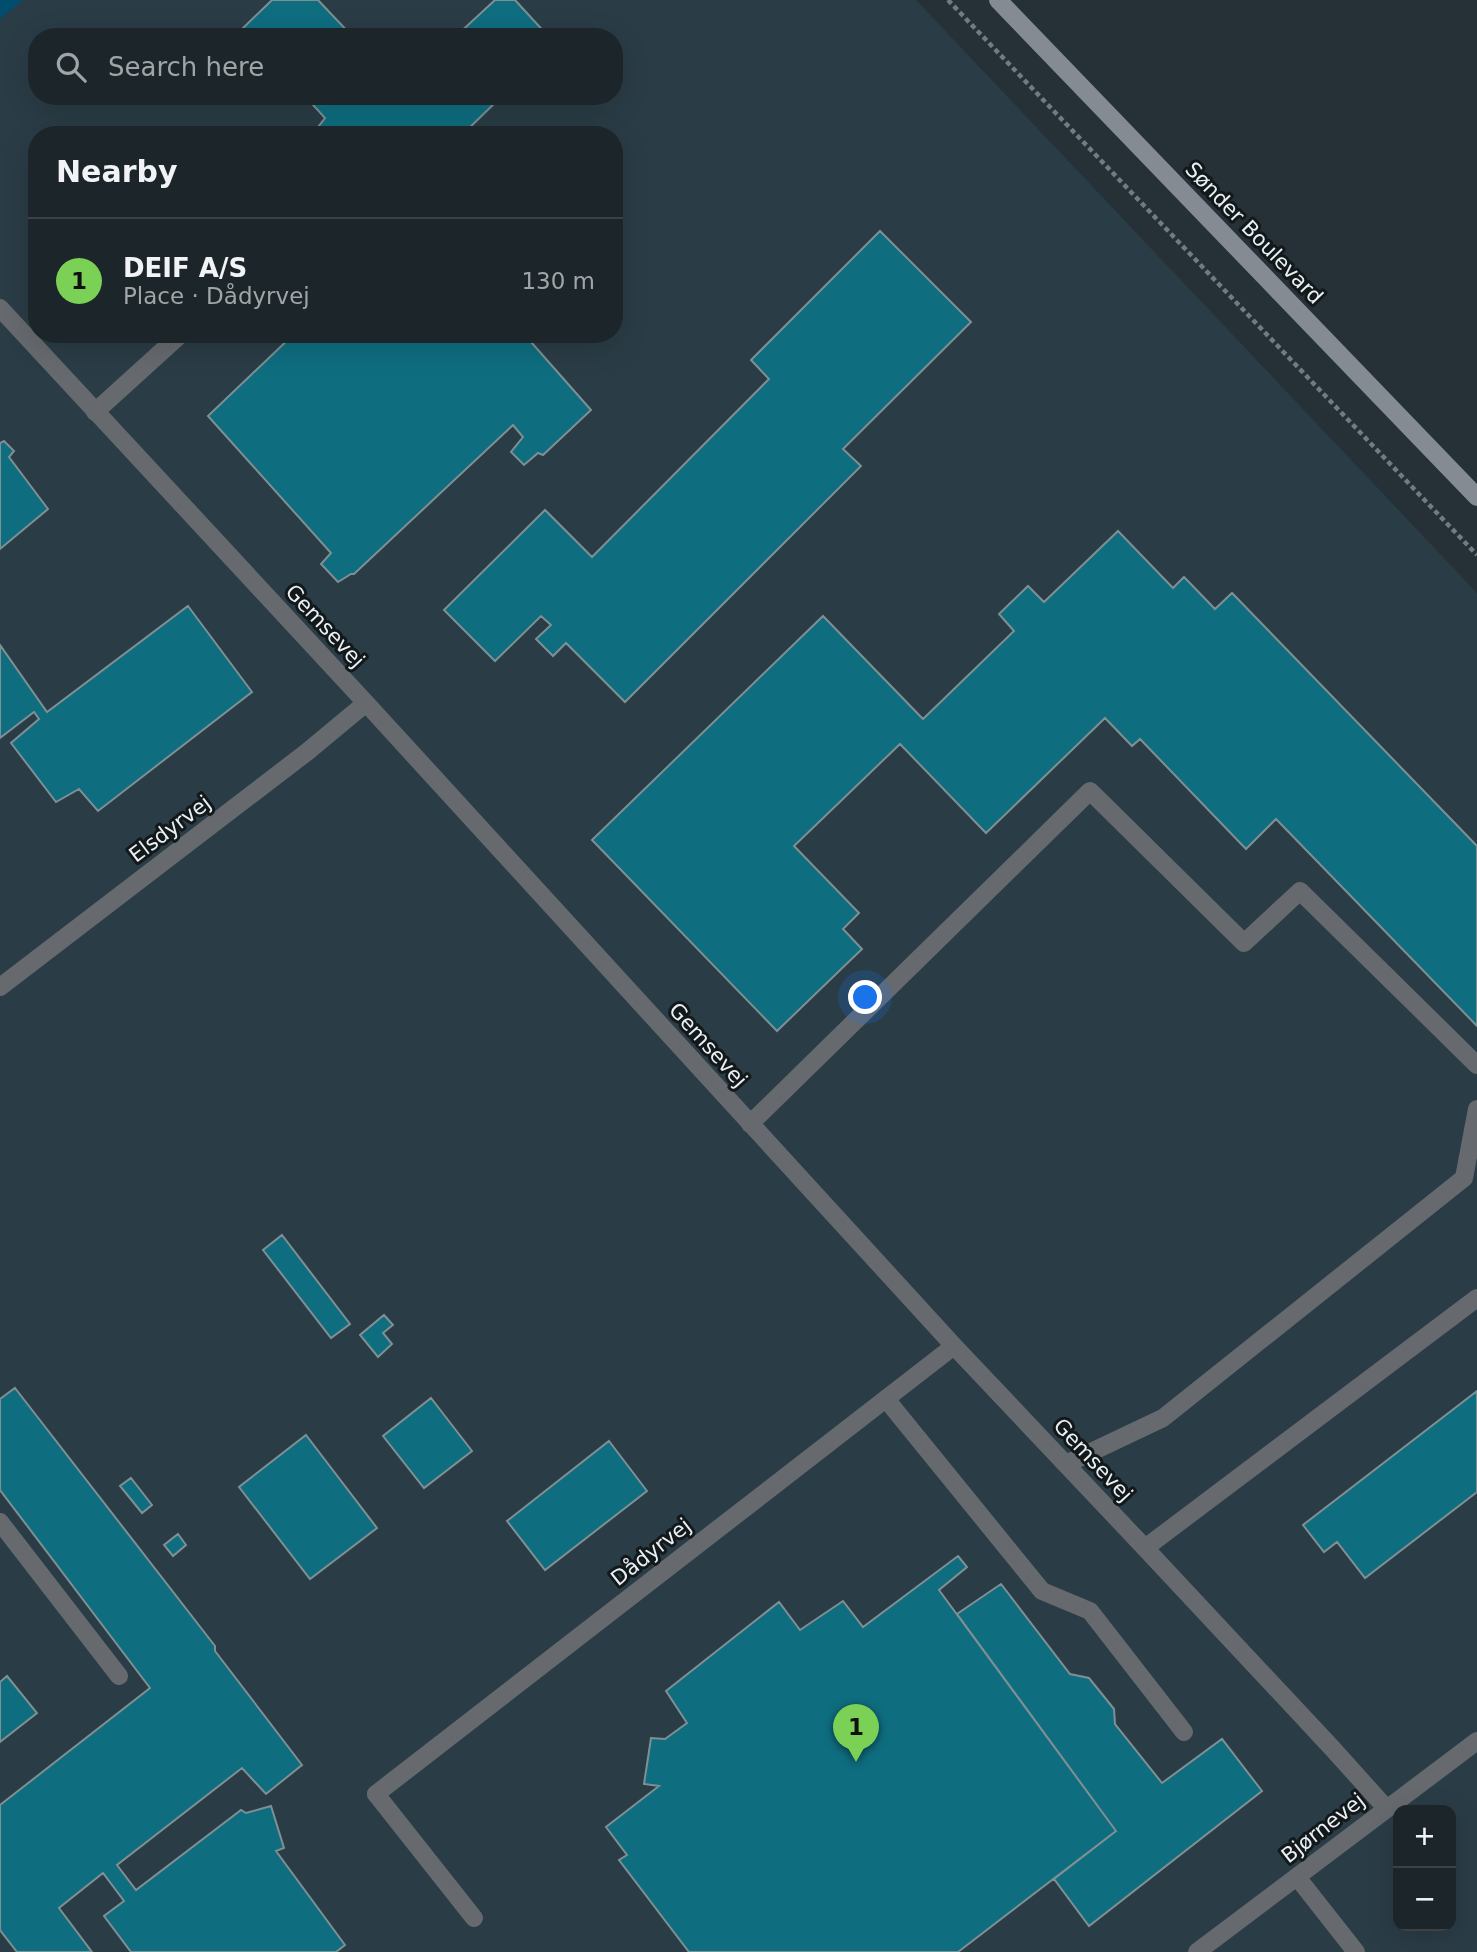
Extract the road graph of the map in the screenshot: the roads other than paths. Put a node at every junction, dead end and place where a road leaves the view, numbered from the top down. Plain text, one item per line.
1 (998, 0) edge
2 (0, 308) edge
3 (28, 339) edge
4 (32, 343) edge
5 (171, 343) edge
6 (95, 412) junction
7 (1477, 497) edge
8 (366, 704) junction
9 (0, 987) edge
10 (1477, 1065) edge
11 (1477, 1109) edge
12 (750, 1124) junction
13 (1477, 1298) edge
14 (954, 1346) junction
15 (886, 1399) junction
16 (1066, 1464) junction
17 (0, 1522) edge
18 (1145, 1548) junction
19 (119, 1676) dead end
20 (1184, 1732) dead end
21 (1477, 1741) edge
22 (1386, 1808) junction
23 (1297, 1877) junction
24 (474, 1917) dead end
25 (1197, 1952) edge
26 (1356, 1952) edge

1 - 7 main road, Sønder Boulevard
2 - 3 street, Gemsevej
4 - 6 street, Gemsevej
5 - 6 street
6 - 8 street, Gemsevej
8 - 9 street, Elsdyrvej
8 - 12 street, Gemsevej
10 - 12 street
11 - 16 street
12 - 14 street, Gemsevej
13 - 18 street
14 - 15 street, Dådyrvej
14 - 16 street, Gemsevej
15 - 20 street
15 - 24 street, Dådyrvej
16 - 18 street, Gemsevej
17 - 19 street
18 - 22 street, Gemsevej
21 - 22 street, Bjørnevej
22 - 23 street, Bjørnevej
23 - 25 street, Bjørnevej
23 - 26 street

